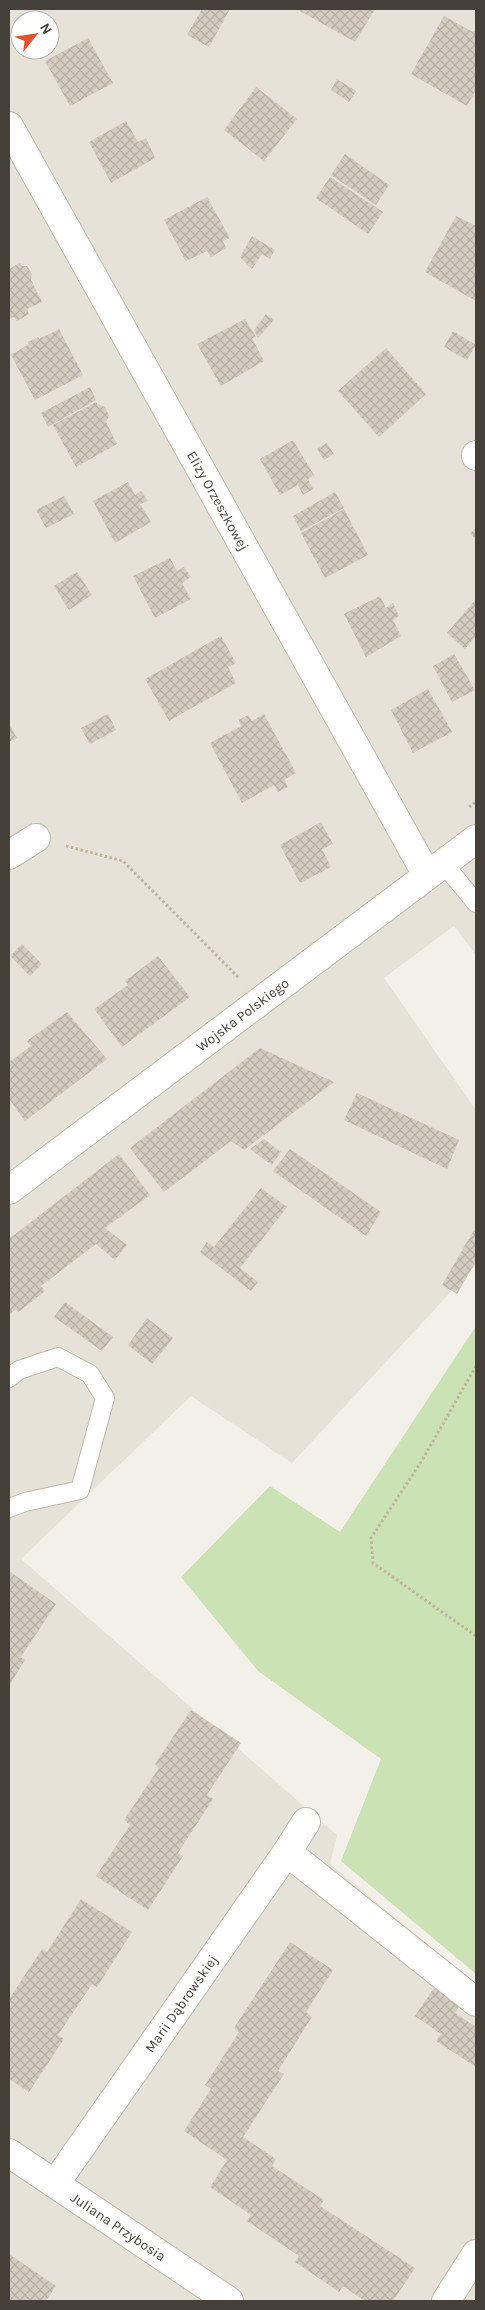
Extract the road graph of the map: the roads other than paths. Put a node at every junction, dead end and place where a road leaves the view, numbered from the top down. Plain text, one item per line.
1 (9, 126) edge
2 (36, 838) road end
3 (476, 839) edge
4 (9, 855) edge
5 (435, 869) junction
6 (476, 903) edge
7 (9, 1190) edge
8 (9, 1378) edge
9 (9, 1508) edge
10 (306, 1822) dead end
11 (287, 1852) junction
12 (476, 2002) edge
13 (9, 2153) edge
14 (54, 2184) junction
15 (476, 2254) edge
16 (228, 2301) edge
17 (446, 2301) edge

1 - 5 street, Elizy Orzeszkowej
2 - 4 street
3 - 5 street, Wojska Polskiego
5 - 6 lane
5 - 7 street, Wojska Polskiego
8 - 9 lane
10 - 11 street, Marii Dąbrowskiej
11 - 12 street
11 - 14 street, Marii Dąbrowskiej
13 - 14 street, Juliana Przybosia
14 - 16 street, Juliana Przybosia
15 - 17 street

